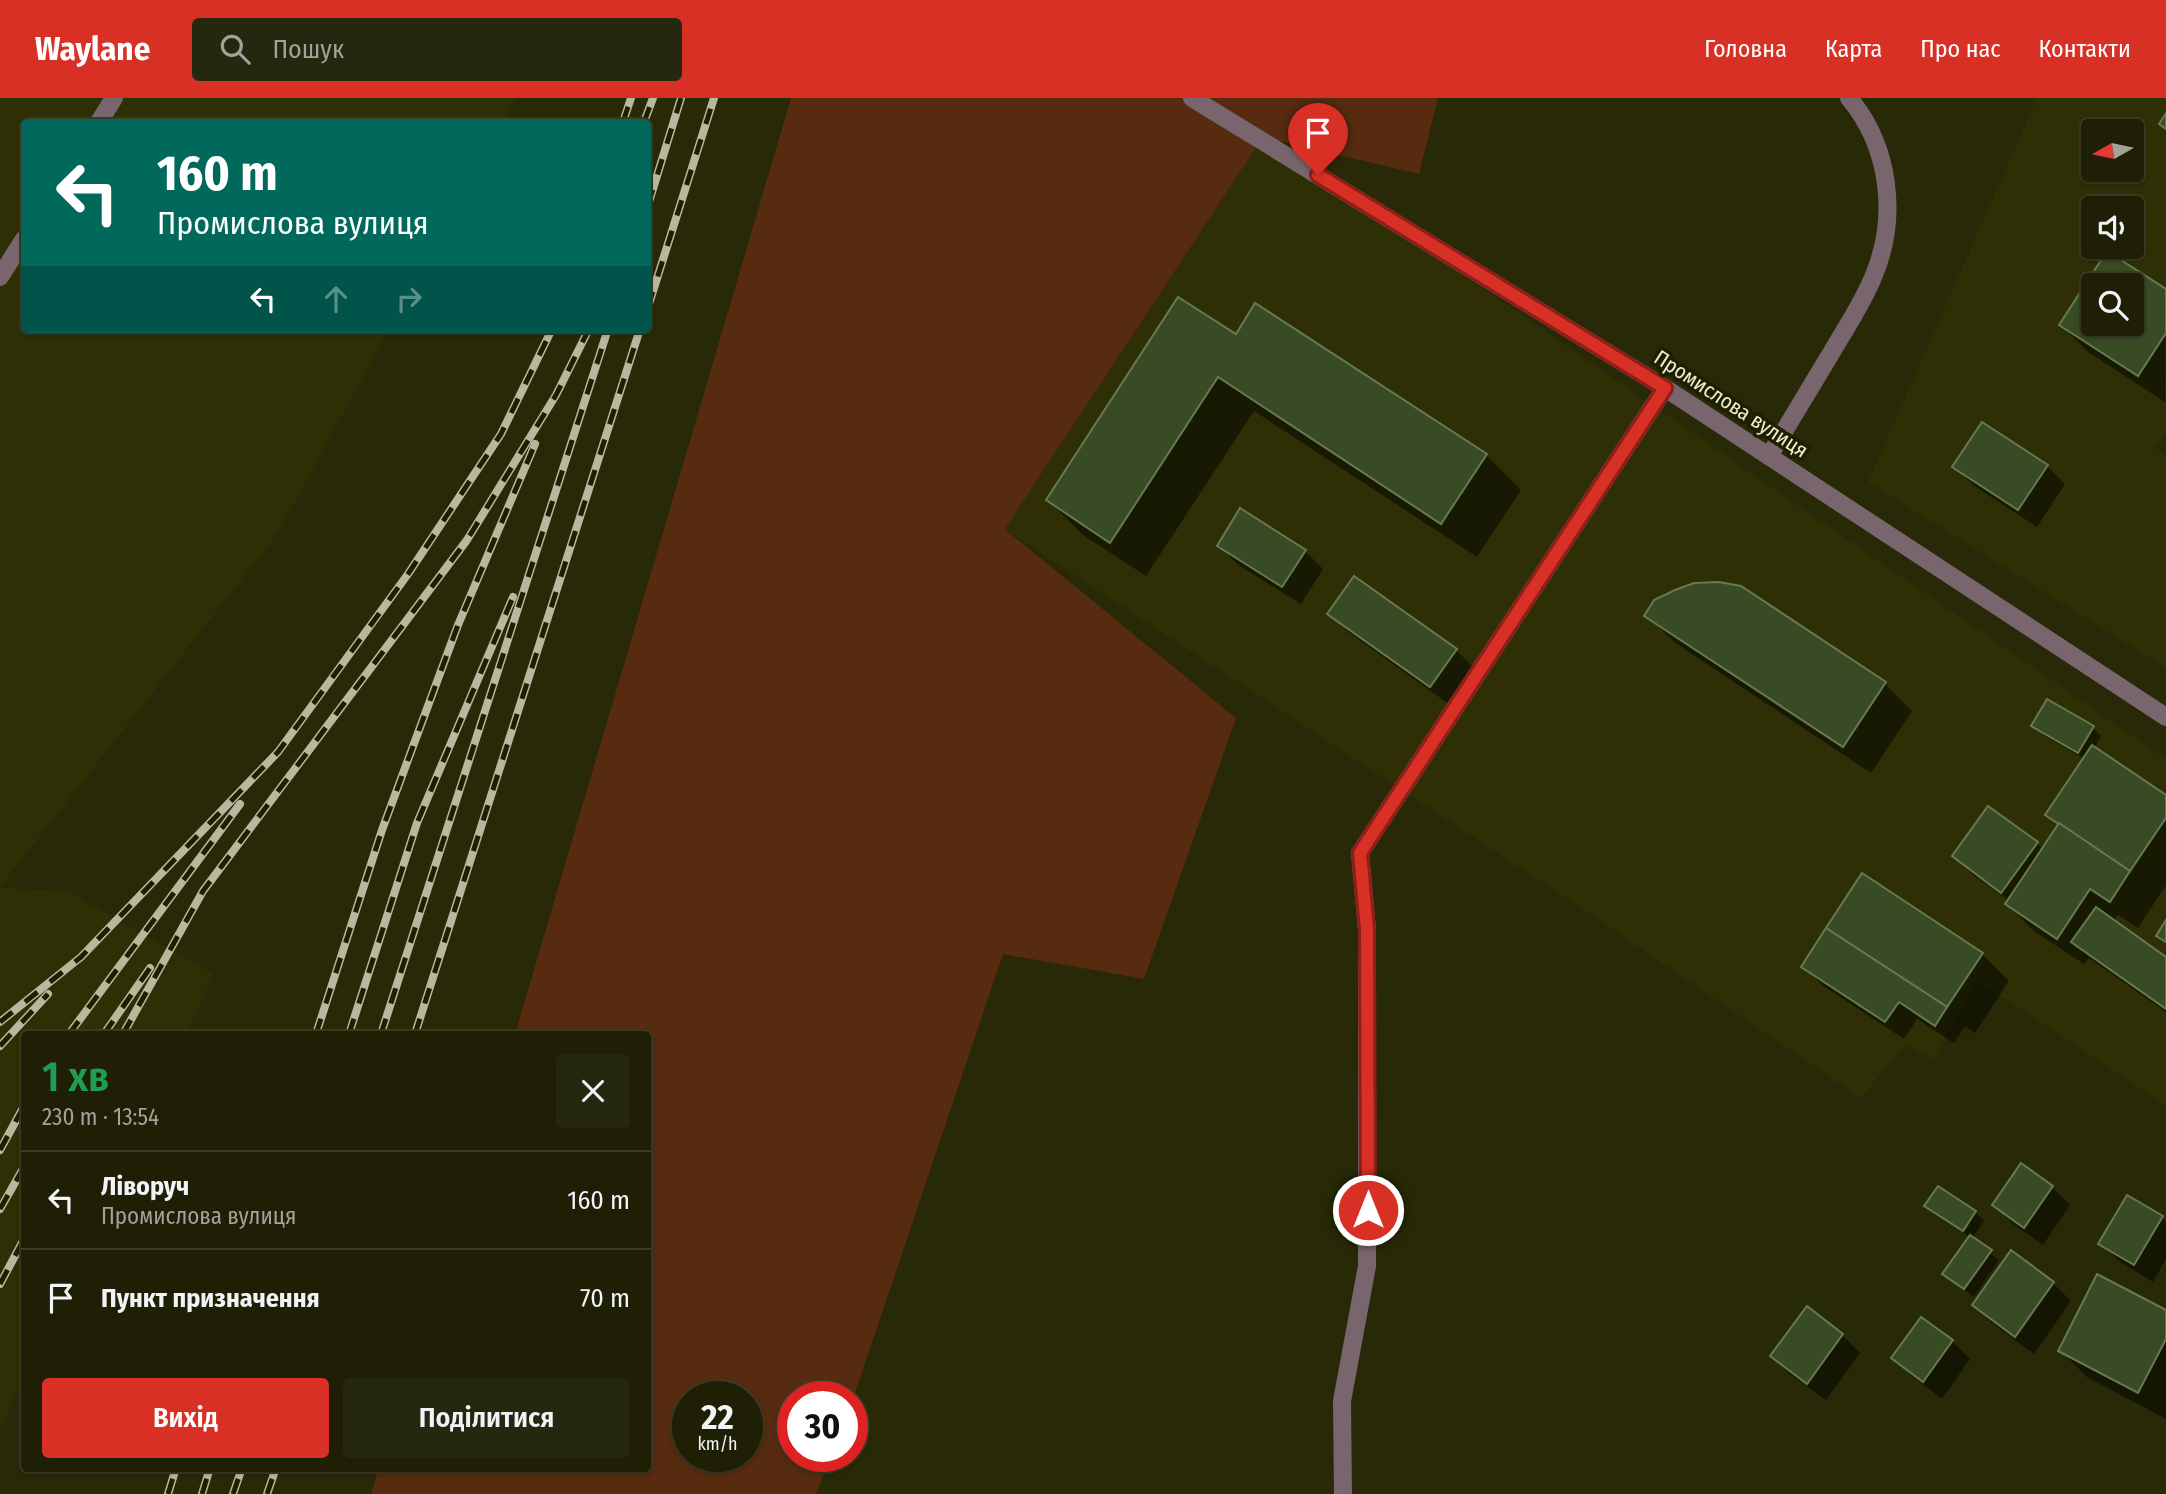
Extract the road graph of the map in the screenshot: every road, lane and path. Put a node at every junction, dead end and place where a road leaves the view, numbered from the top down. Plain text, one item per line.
1 (114, 98) edge
2 (1192, 98) edge
3 (1849, 98) edge
4 (101, 119) edge
5 (21, 244) edge
6 (0, 277) edge
7 (1665, 388) junction
8 (1769, 456) junction
9 (2166, 717) edge
10 (1343, 1494) edge

1 - 4 street
2 - 7 street, Промислова вулиця
3 - 8 street
5 - 6 street
7 - 8 street, Промислова вулиця
7 - 10 street
8 - 9 street, Промислова вулиця

